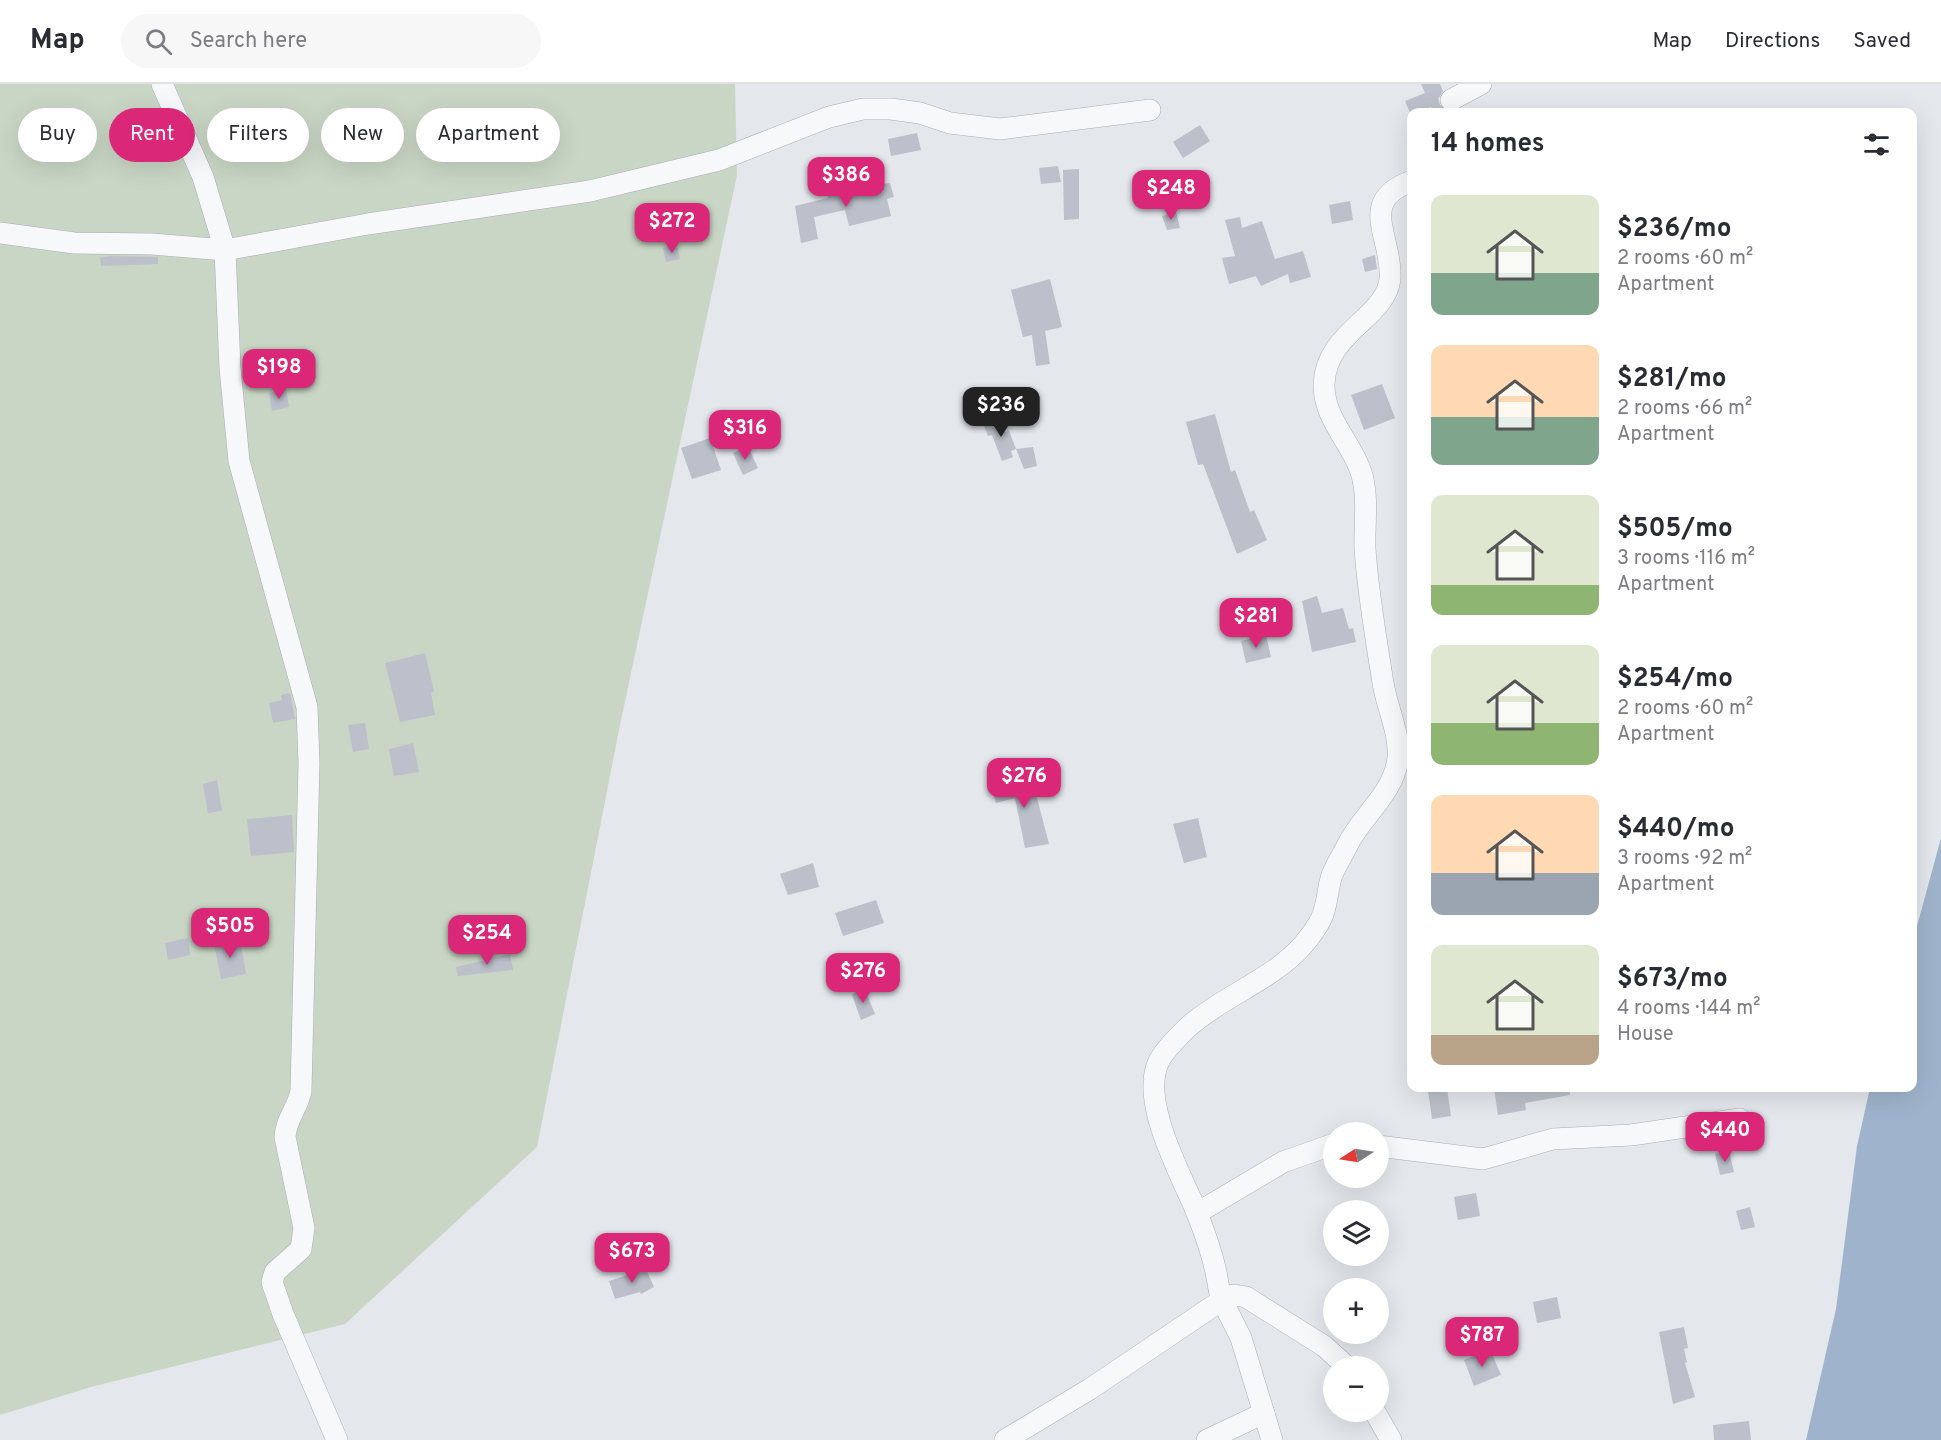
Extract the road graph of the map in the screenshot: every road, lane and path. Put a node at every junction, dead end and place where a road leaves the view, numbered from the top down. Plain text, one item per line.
1 (162, 84) edge
2 (1481, 84) edge
3 (1450, 99) edge
4 (1150, 110) dead end
5 (1407, 183) edge
6 (0, 233) edge
7 (225, 250) junction
8 (1740, 1119) dead end
9 (1389, 1147) edge
10 (1323, 1148) edge
11 (1197, 1213) junction
12 (1222, 1299) junction
13 (1336, 1356) edge
14 (1264, 1413) junction
15 (1381, 1422) edge
16 (337, 1440) edge
17 (1005, 1440) edge
18 (1207, 1440) edge
19 (1272, 1440) edge
20 (1391, 1440) edge

1 - 7 street
2 - 3 street
4 - 7 street
5 - 11 street
6 - 7 street
7 - 16 street
8 - 9 street
10 - 11 street
11 - 12 street
12 - 13 street
12 - 14 street
12 - 17 street
14 - 18 street
14 - 19 street
15 - 20 street

